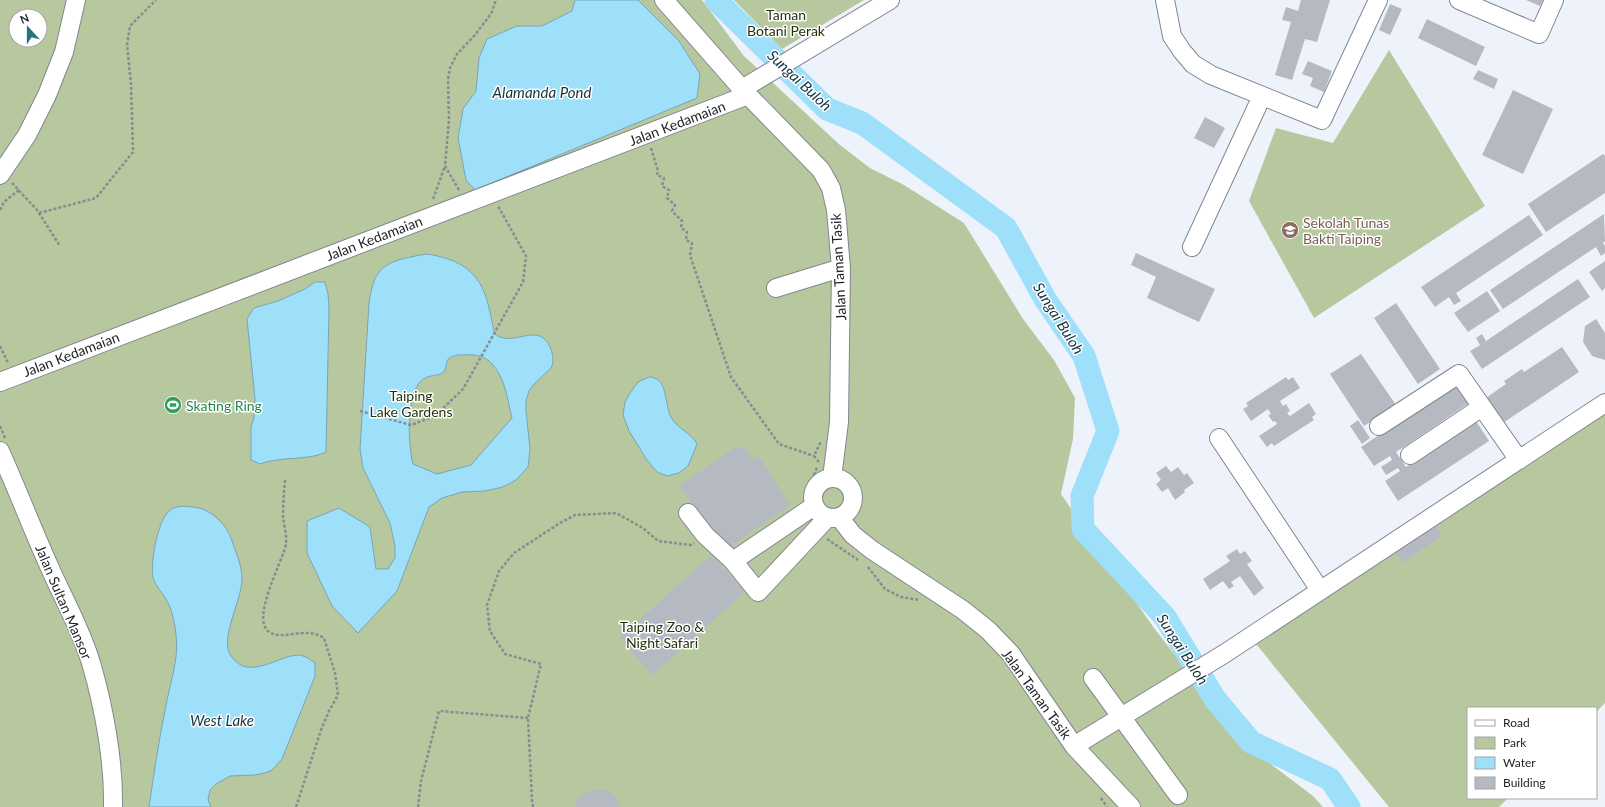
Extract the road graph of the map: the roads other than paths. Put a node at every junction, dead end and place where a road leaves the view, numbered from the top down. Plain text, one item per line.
1 (76, 0) edge
2 (664, 0) edge
3 (864, 0) edge
4 (890, 0) edge
5 (1165, 0) edge
6 (1378, 0) edge
7 (1458, 0) edge
8 (1554, 0) edge
9 (857, 20) junction
10 (745, 92) junction
11 (1262, 96) junction
12 (0, 174) edge
13 (1192, 247) dead end
14 (841, 268) junction
15 (776, 288) dead end
16 (7, 379) edge
17 (1605, 403) edge
18 (1482, 407) junction
19 (1379, 426) dead end
20 (1219, 438) dead end
21 (0, 451) edge
22 (1410, 455) dead end
23 (1519, 460) junction
24 (832, 478) junction
25 (688, 513) dead end
26 (820, 517) junction
27 (733, 560) junction
28 (1320, 590) junction
29 (1093, 678) dead end
30 (1121, 717) junction
31 (1074, 746) junction
32 (1178, 795) dead end
33 (113, 807) edge
34 (1131, 807) edge

1 - 12 street
2 - 10 street, Jalan Taman Tasik
3 - 9 street
4 - 9 street, Jalan Kedamaian
5 - 11 street
6 - 11 street
7 - 8 street
9 - 10 street, Jalan Kedamaian
10 - 14 street, Jalan Taman Tasik
10 - 16 street, Jalan Kedamaian
11 - 13 street
14 - 15 street
14 - 24 street, Jalan Taman Tasik
17 - 23 street
18 - 19 street
18 - 22 street
18 - 23 street
20 - 28 street
21 - 33 street, Jalan Sultan Mansor
23 - 28 street
24 - 26 street
24 - 26 street
25 - 27 street
26 - 27 street
26 - 27 street
26 - 31 street, Jalan Taman Tasik
28 - 30 street
29 - 30 street
30 - 31 street
30 - 32 street
31 - 34 street, Jalan Taman Tasik

